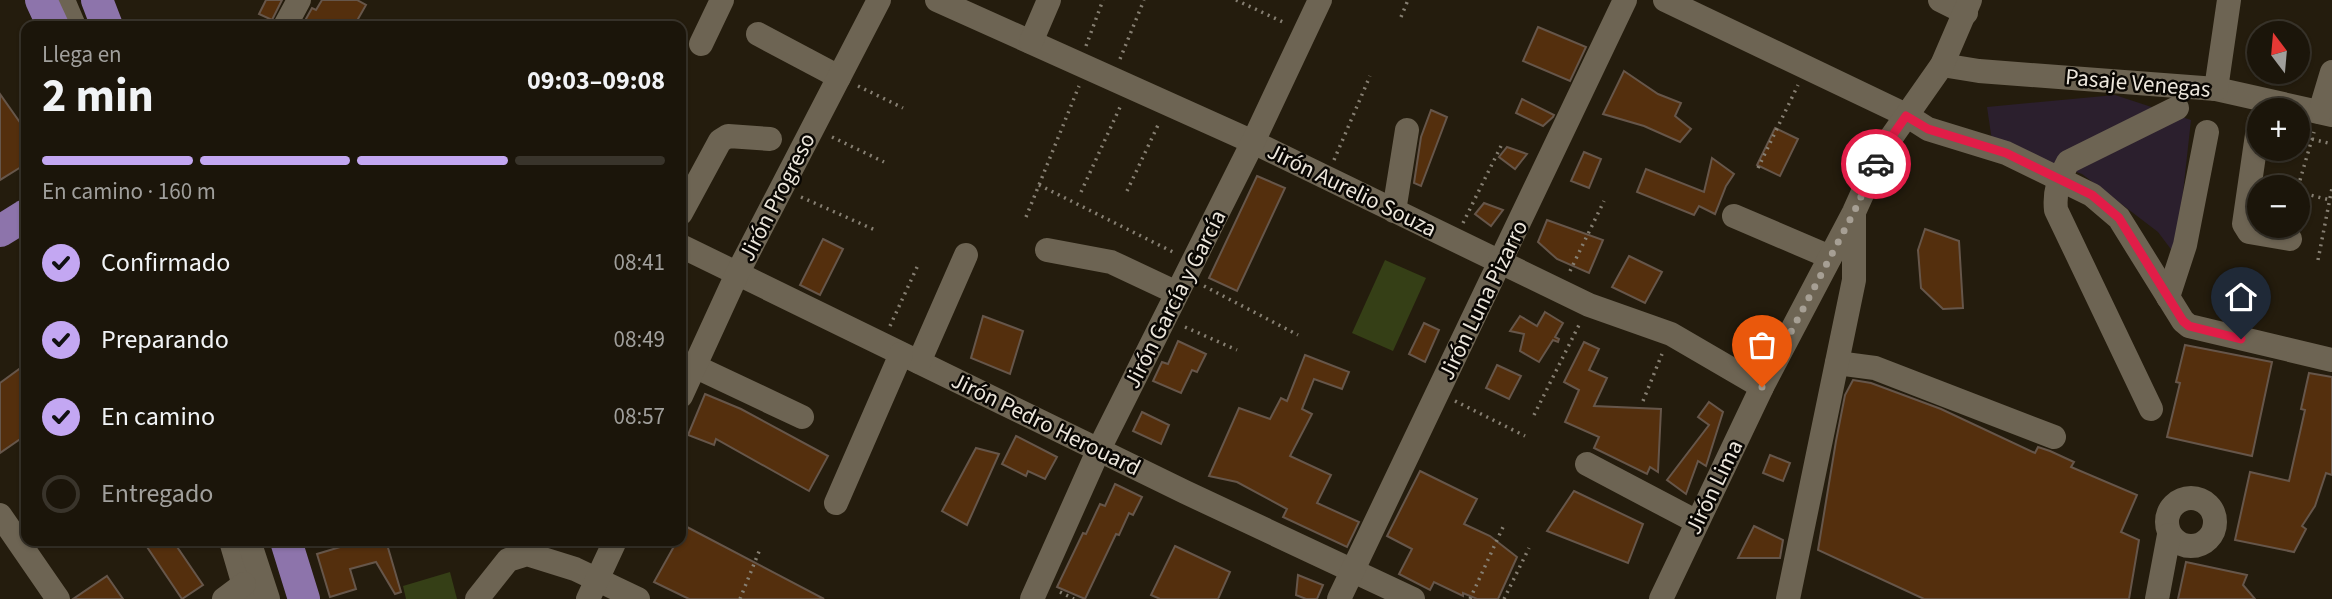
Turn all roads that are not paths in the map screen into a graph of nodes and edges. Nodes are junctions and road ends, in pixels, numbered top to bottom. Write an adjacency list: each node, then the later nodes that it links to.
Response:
1 (41, 0): 17 (main road)
2 (63, 0): 18 (street)
3 (78, 0): 19 (street)
4 (97, 0): 20 (main road)
5 (118, 0): 21 (main road)
6 (299, 0): 22 (street)
7 (722, 0): 25 (street)
8 (879, 0): 28 (street, Jirón Progreso)
9 (937, 0): 24 (street, Jirón Aurelio Souza)
10 (1049, 0): 24 (street)
11 (1320, 0): 37 (street, Jirón García y García)
12 (1625, 0): 51 (street, Jirón Luna Pizarro)
13 (1665, 0): 33 (street)
14 (1940, 0): 16 (street)
15 (2229, 0): 29 (street)
16 (1968, 6): 26 (street, Jirón Lima)
17 (51, 21)
18 (72, 21)
19 (86, 21)
20 (105, 21)
21 (124, 21)
22 (288, 21)
23 (758, 34): 28 (street)
24 (1031, 42): 37 (street, Jirón Aurelio Souza)
25 (701, 44)
26 (1942, 65): 29 (street, Pasaje Venegas); 33 (street, Jirón Lima)
27 (2332, 72): 32 (street)
28 (839, 77): 52 (street, Jirón Progreso)
29 (2216, 89): 30 (street, Pasaje Venegas)
30 (2247, 103)
31 (2177, 108): 39 (street)
32 (2326, 113)
33 (1906, 116): 39 (street); 42 (street, Jirón Lima)
34 (1408, 130): 41 (street)
35 (2207, 132): 54 (street)
36 (770, 139): 40 (street)
37 (1253, 142): 41 (street, Jirón Aurelio Souza); 53 (street, Jirón García y García)
38 (2253, 161): 46 (street)
39 (2059, 179): 54 (street); 61 (street)
40 (686, 205)
41 (1394, 211): 51 (street, Jirón Aurelio Souza)
42 (1854, 212): 50 (street, Jirón Lima); 57 (street)
43 (1734, 216): 50 (street)
44 (21, 218): 45 (main road)
45 (0, 231)
46 (2290, 239)
47 (686, 248): 52 (street, Jirón Pedro Herouard)
48 (1047, 250): 53 (street)
49 (965, 255): 55 (street)
50 (1830, 257): 60 (street, Jirón Lima)
51 (1501, 263): 60 (street, Jirón Aurelio Souza); 78 (street, Jirón Luna Pizarro)
52 (737, 274): 55 (street, Jirón Pedro Herouard); 58 (street, Jirón Progreso)
53 (1185, 278): 64 (street, Jirón García y García)
54 (2168, 297): 56 (street)
55 (900, 353): 64 (street, Jirón Pedro Herouard); 66 (street)
56 (2332, 360)
57 (1837, 362): 63 (street); 92 (street)
58 (694, 366): 59 (street, Jirón Progreso); 62 (street)
59 (686, 384)
60 (1762, 387): 68 (street, Jirón Lima)
61 (2151, 409)
62 (802, 417)
63 (2054, 437)
64 (1099, 449): 78 (street, Jirón Pedro Herouard); 88 (street, Jirón García y García)
65 (1587, 464): 68 (street)
66 (836, 503)
67 (0, 515): 70 (street)
68 (1697, 523): 91 (street, Jirón Lima)
69 (2169, 535): 93 (street)
70 (21, 545)
71 (21, 546): 81 (street)
72 (232, 546): 80 (street)
73 (251, 546): 83 (street)
74 (276, 546): 84 (street)
75 (288, 546): 85 (main road)
76 (613, 546): 79 (street)
77 (530, 547): 79 (street); 86 (street)
78 (1353, 569): 89 (street, Jirón Luna Pizarro); 90 (street, Jirón Pedro Herouard)
79 (592, 589): 87 (street)
80 (246, 592): 82 (street)
81 (58, 599)
82 (224, 599)
83 (268, 599)
84 (295, 599)
85 (304, 599)
86 (477, 599)
87 (638, 599)
88 (1032, 599)
89 (1339, 599)
90 (1413, 599)
91 (1661, 599)
92 (1788, 599)
93 (2157, 599)

